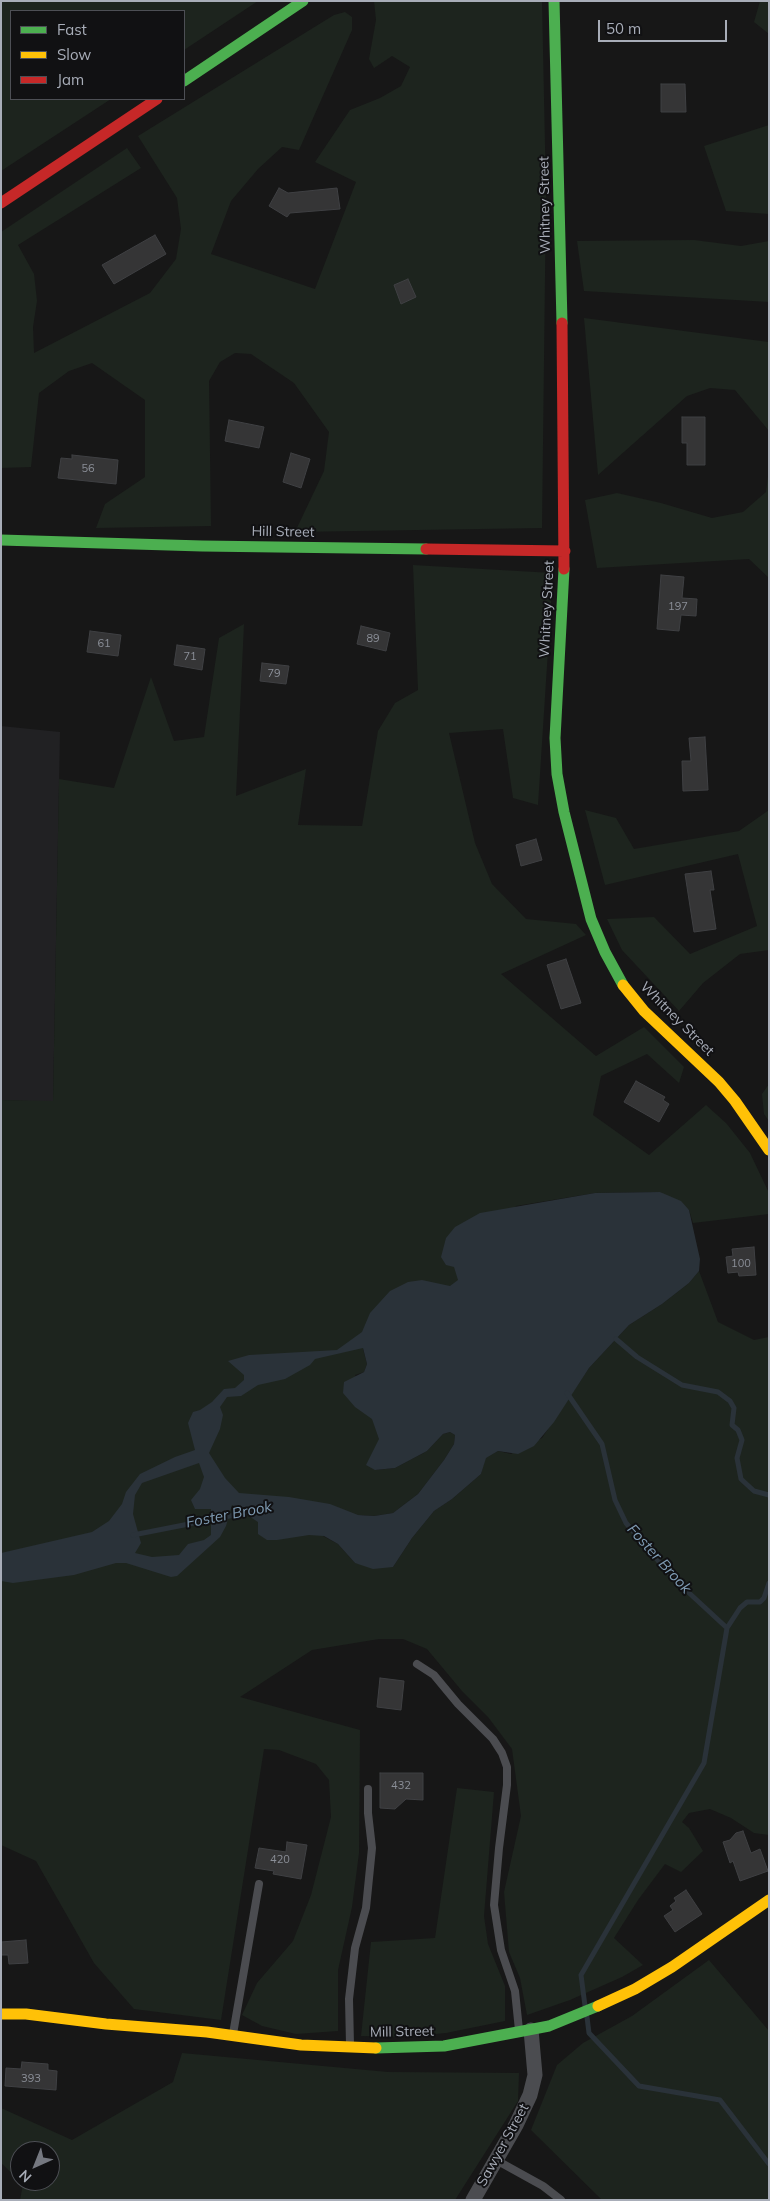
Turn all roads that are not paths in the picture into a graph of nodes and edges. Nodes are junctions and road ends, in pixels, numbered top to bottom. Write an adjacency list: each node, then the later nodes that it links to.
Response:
1 (303, 1): 3 (street)
2 (554, 1): 7 (street, Whitney Street)
3 (185, 80)
4 (156, 100): 5 (street)
5 (1, 203)
6 (1, 540): 7 (street, Hill Street)
7 (565, 551): 8 (street, Whitney Street)
8 (769, 1150)
9 (417, 1664): 14 (lane)
10 (368, 1788): 16 (lane)
11 (259, 1884): 15 (lane)
12 (769, 1900): 14 (street, Mill Street)
13 (1, 2014): 15 (street, Mill Street)
14 (525, 2031): 16 (street, Mill Street); 17 (street, Sawyer Street)
15 (233, 2036): 16 (street, Mill Street)
16 (350, 2047)
17 (496, 2160): 18 (street, Sawyer Street); 19 (lane)
18 (473, 2200)
19 (562, 2200)

